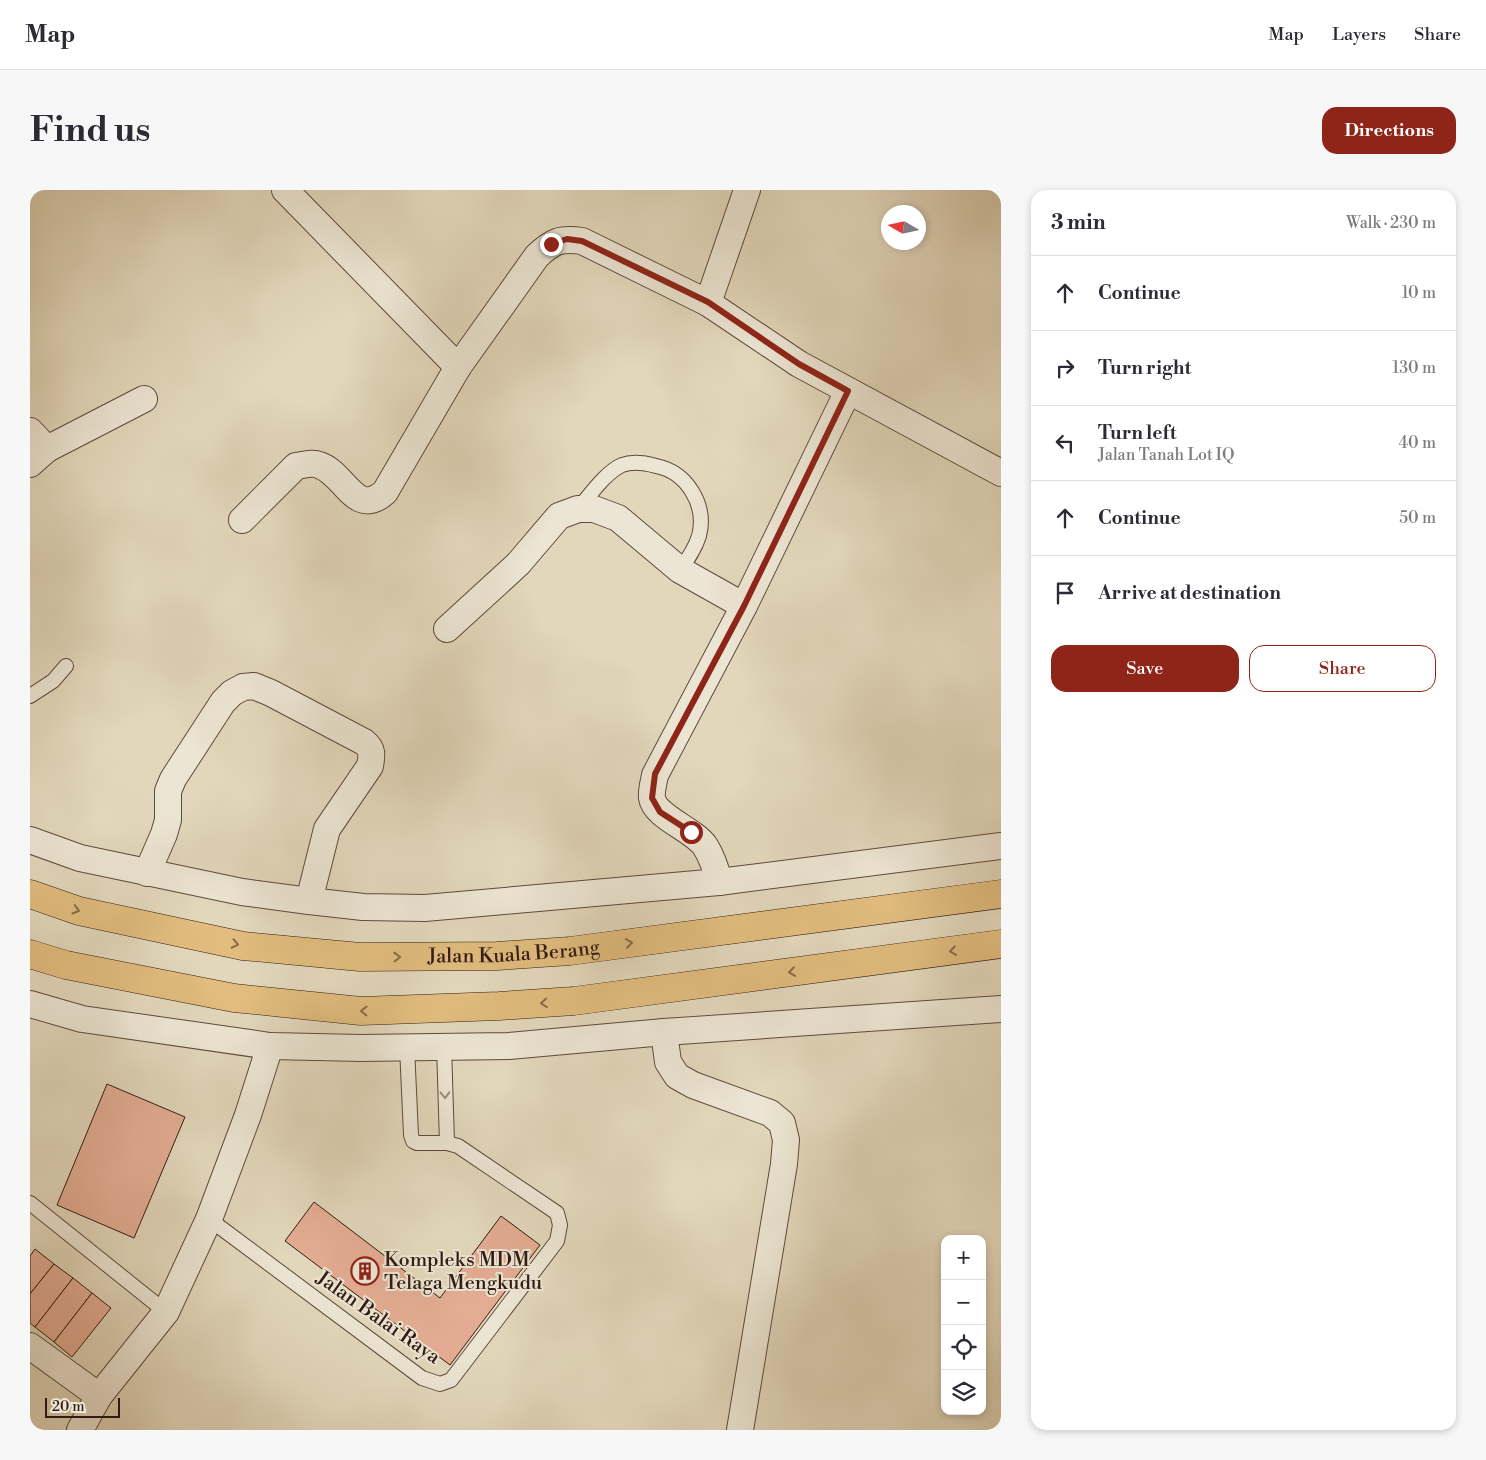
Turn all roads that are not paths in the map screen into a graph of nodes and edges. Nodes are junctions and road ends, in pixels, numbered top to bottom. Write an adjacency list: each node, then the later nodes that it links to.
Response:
1 (285, 190): 4 (street)
2 (747, 190): 3 (street)
3 (708, 302): 4 (street); 5 (street)
4 (458, 367): 10 (street)
5 (848, 391): 8 (street); 12 (street)
6 (144, 399): 7 (street)
7 (36, 448)
8 (1001, 473)
9 (578, 508): 11 (street); 11 (lane); 13 (street)
10 (242, 520)
11 (680, 570): 12 (street)
12 (744, 606): 19 (street)
13 (447, 629)
14 (66, 666): 15 (lane)
15 (30, 696)
16 (30, 840): 18 (street)
17 (1001, 846): 19 (street)
18 (147, 873): 22 (street); 22 (street)
19 (719, 882): 22 (street)
20 (30, 894): 21 (highway, Jalan Kuala Berang, one-way to 21)
21 (1001, 894)
22 (309, 901)
23 (1001, 944): 25 (highway, one-way to 25)
24 (30, 954): 25 (highway, one-way to 24)
25 (574, 1001): 29 (street)
26 (30, 1004): 30 (street)
27 (1001, 1009): 28 (street)
28 (664, 1032): 29 (street); 40 (street)
29 (577, 1040): 31 (street)
30 (270, 1046): 32 (street); 35 (street)
31 (444, 1046): 32 (street); 33 (lane, one-way to 33)
32 (407, 1047): 33 (lane)
33 (447, 1144): 35 (lane, Jalan Balai Raya)
34 (30, 1203): 36 (lane)
35 (209, 1219): 36 (street)
36 (166, 1312): 38 (street)
37 (30, 1346): 38 (street)
38 (99, 1396): 39 (street)
39 (80, 1430)
40 (740, 1430)

